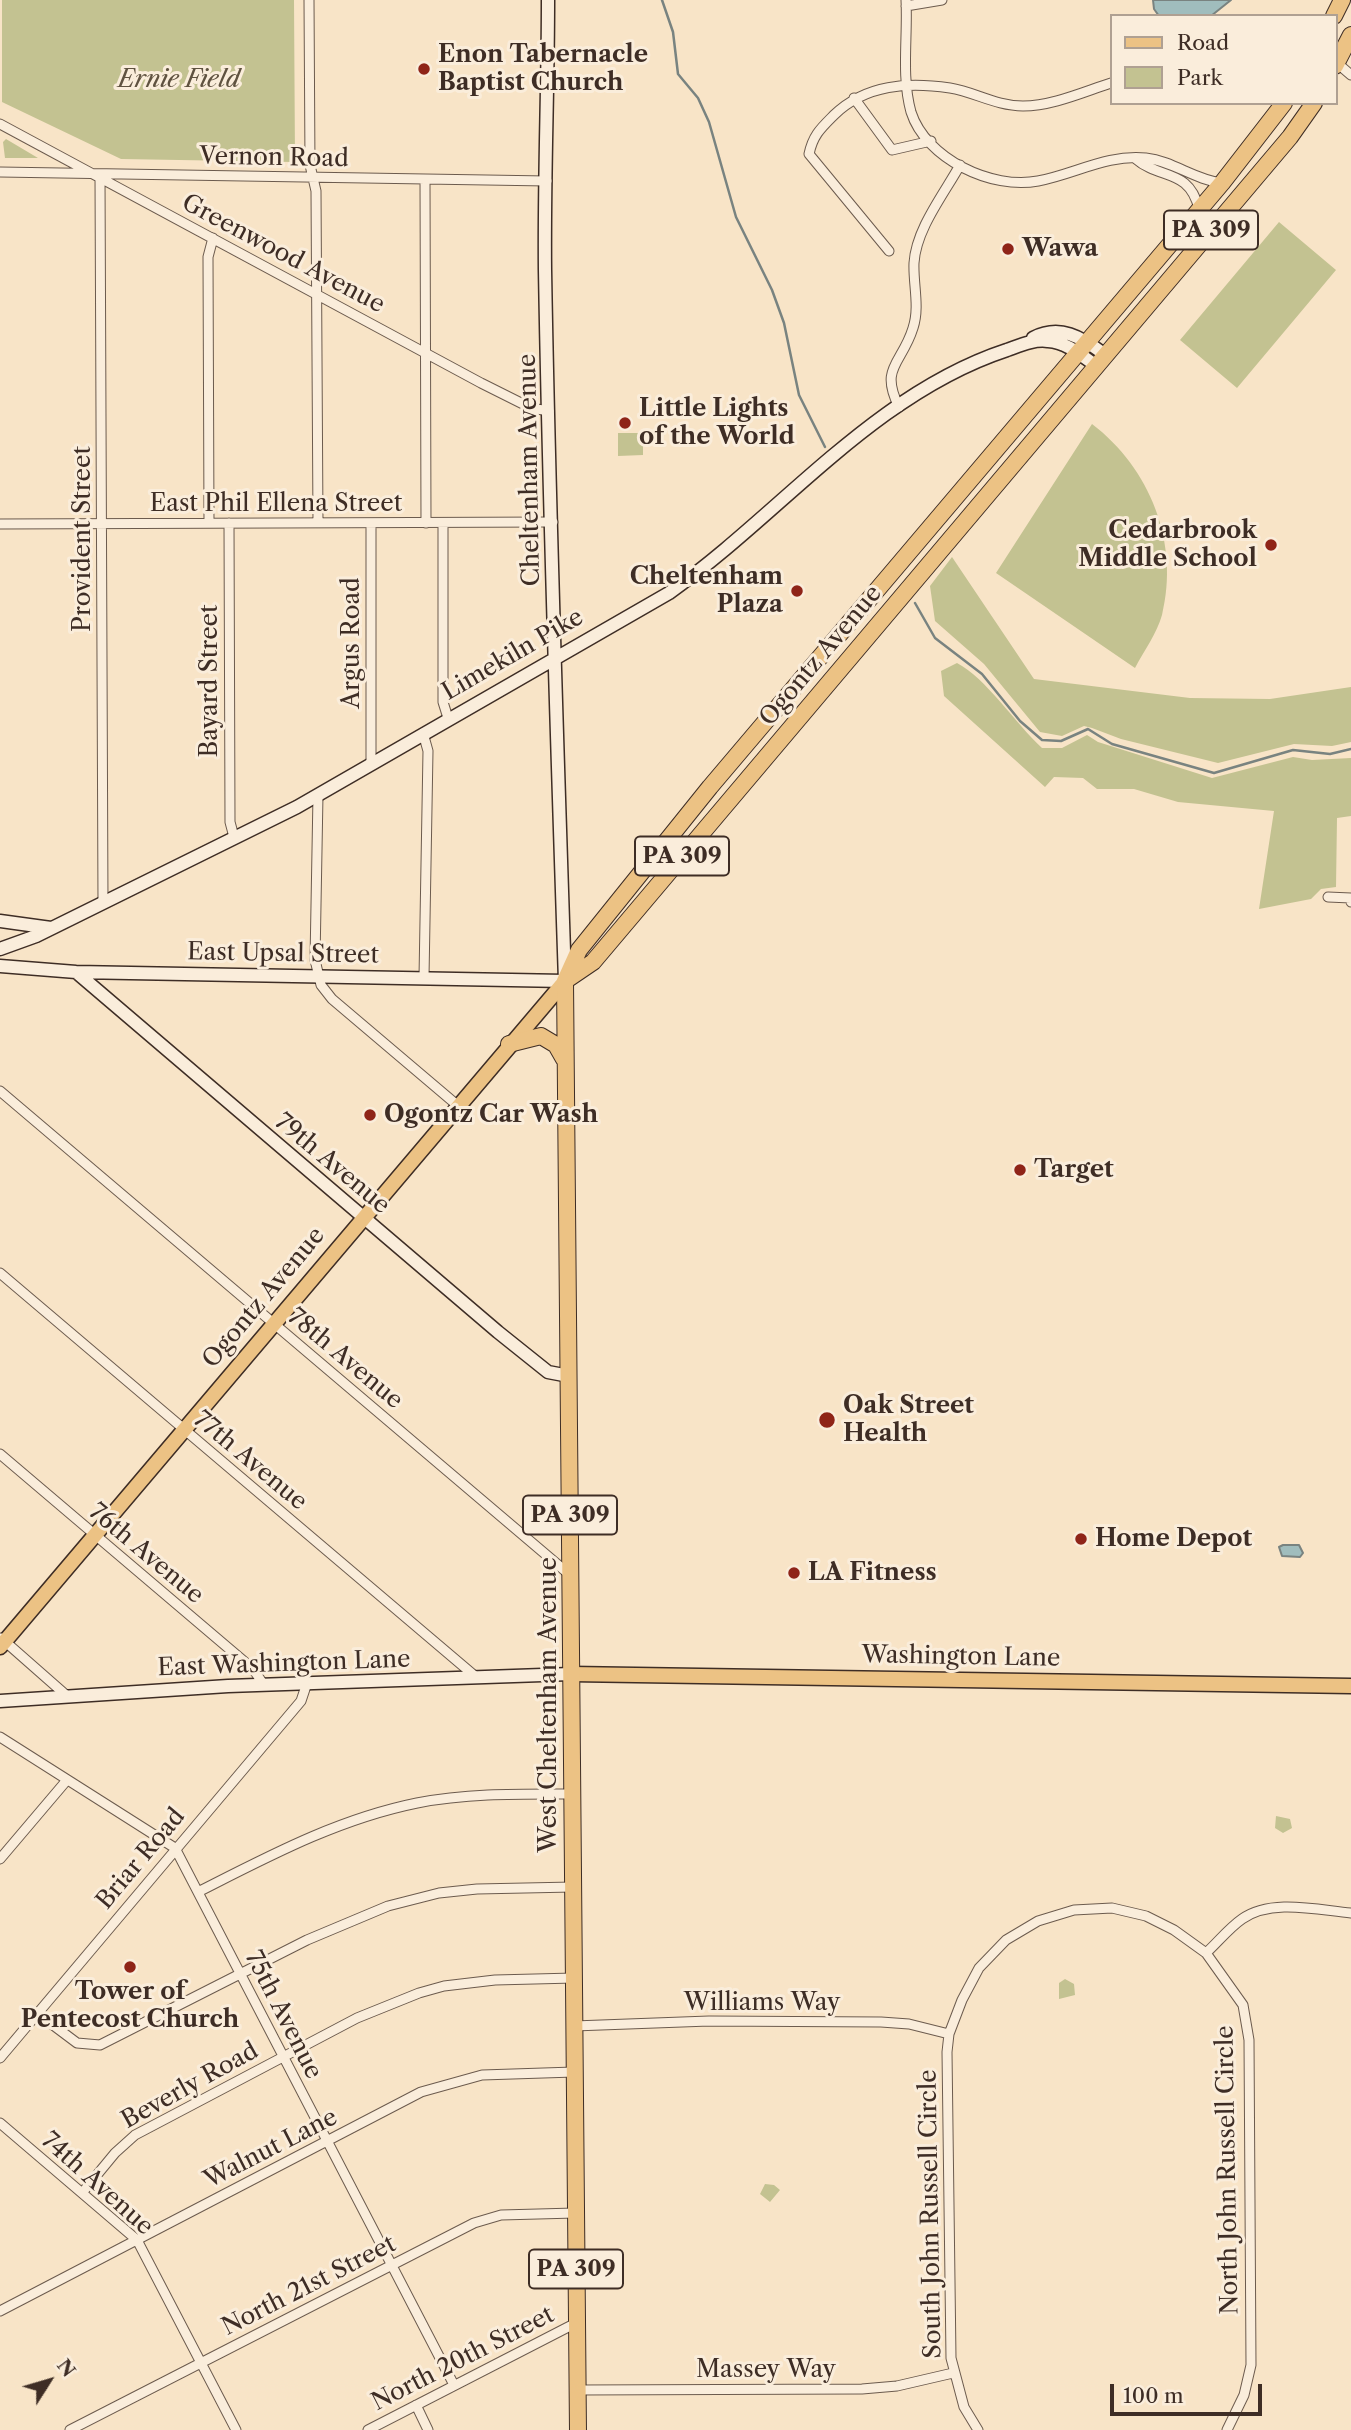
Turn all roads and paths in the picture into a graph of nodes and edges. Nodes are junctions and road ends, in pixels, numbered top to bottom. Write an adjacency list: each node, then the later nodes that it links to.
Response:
1 (309, 0): 18 (street)
2 (548, 0): 20 (street, Cheltenham Avenue)
3 (942, 0): 4 (street)
4 (906, 3): 8 (street)
5 (1351, 35): 6 (highway)
6 (1337, 63)
7 (1110, 83): 8 (street)
8 (907, 86): 9 (street); 13 (street)
9 (854, 99): 13 (street); 24 (street)
10 (1282, 105): 21 (highway, PA 309)
11 (1313, 105): 28 (highway, PA 309)
12 (0, 124): 17 (street, Greenwood Avenue)
13 (931, 141): 15 (street)
14 (1136, 159): 15 (street); 21 (street); 22 (street)
15 (960, 165): 29 (street)
16 (0, 172): 17 (street, Vernon Road)
17 (100, 176): 18 (street, Vernon Road); 23 (street, Greenwood Avenue); 39 (street, Provident Street)
18 (313, 177): 19 (street, Vernon Road); 25 (street)
19 (425, 179): 20 (street, Vernon Road); 27 (street)
20 (547, 181): 30 (street, Cheltenham Avenue)
21 (1222, 183): 22 (highway, PA 309)
22 (1199, 209): 26 (highway, PA 309)
23 (213, 238): 25 (street, Greenwood Avenue); 32 (street)
24 (889, 251)
25 (316, 295): 27 (street, Greenwood Avenue); 34 (street)
26 (1083, 347): 28 (street, Limekiln Pike); 29 (street, Limekiln Pike); 56 (highway, Ogontz Avenue / PA 309)
27 (425, 353): 30 (street, Greenwood Avenue); 36 (street)
28 (1099, 359): 56 (highway, Ogontz Avenue / PA 309)
29 (899, 407): 40 (street, Limekiln Pike)
30 (549, 411): 31 (street, Cheltenham Avenue)
31 (553, 522): 37 (street, East Phil Ellena Street); 40 (street, Cheltenham Avenue)
32 (209, 523): 33 (street, East Phil Ellena Street); 39 (street, East Phil Ellena Street)
33 (229, 523): 34 (street, East Phil Ellena Street); 45 (street, Bayard Street)
34 (318, 523): 35 (street, East Phil Ellena Street)
35 (371, 523): 36 (street, East Phil Ellena Street); 43 (street, Argus Road)
36 (426, 523): 37 (street, East Phil Ellena Street)
37 (443, 523): 41 (street)
38 (0, 524): 39 (street, East Phil Ellena Street)
39 (102, 524): 48 (street, Provident Street)
40 (554, 658): 41 (street, Limekiln Pike); 56 (street, Cheltenham Avenue)
41 (448, 718): 42 (street, Limekiln Pike)
42 (423, 733): 43 (street, Limekiln Pike); 55 (street)
43 (371, 764): 44 (street, Limekiln Pike)
44 (318, 795): 45 (street, Limekiln Pike); 54 (street)
45 (234, 837): 48 (street, Limekiln Pike)
46 (1328, 897): 47 (street)
47 (1351, 900)
48 (103, 903): 50 (street, Limekiln Pike)
49 (0, 921): 50 (street)
50 (51, 929): 51 (street, Limekiln Pike)
51 (0, 949)
52 (0, 966): 53 (street, East Upsal Street)
53 (76, 972): 54 (street, East Upsal Street); 61 (street, 79th Avenue)
54 (317, 975): 55 (street, East Upsal Street); 60 (street)
55 (425, 977): 56 (street, East Upsal Street)
56 (565, 981): 57 (main road, Ogontz Avenue); 58 (highway, West Cheltenham Avenue / PA 309)
57 (509, 1044): 58 (highway); 60 (main road, Ogontz Avenue)
58 (565, 1062): 64 (highway, West Cheltenham Avenue / PA 309)
59 (0, 1091): 63 (street, 78th Avenue)
60 (457, 1105): 61 (main road, Ogontz Avenue)
61 (363, 1217): 63 (main road, Ogontz Avenue); 64 (street, 79th Avenue)
62 (0, 1273): 65 (street, 77th Avenue)
63 (273, 1324): 65 (main road, Ogontz Avenue); 68 (street, 78th Avenue)
64 (569, 1376): 68 (highway, West Cheltenham Avenue / PA 309)
65 (183, 1430): 67 (main road, Ogontz Avenue); 71 (street, 77th Avenue)
66 (0, 1454): 67 (street, 76th Avenue)
67 (93, 1535): 69 (main road, Ogontz Avenue); 73 (street, 76th Avenue)
68 (570, 1575): 70 (highway, West Cheltenham Avenue / PA 309)
69 (2, 1642): 75 (street)
70 (571, 1674): 71 (street, East Washington Lane); 74 (main road, Washington Lane); 79 (highway, West Cheltenham Avenue / PA 309)
71 (476, 1677): 72 (street, East Washington Lane)
72 (307, 1683): 73 (street, East Washington Lane); 80 (street, Briar Road)
73 (264, 1685): 75 (street, East Washington Lane)
74 (1351, 1686)
75 (66, 1696): 76 (street, East Washington Lane)
76 (0, 1701)
77 (0, 1737): 78 (street)
78 (67, 1780): 80 (street); 81 (street)
79 (572, 1794): 82 (highway, West Cheltenham Avenue / PA 309); 83 (street)
80 (175, 1848): 83 (street, 75th Avenue); 88 (street, Briar Road)
81 (0, 1859)
82 (573, 1887): 86 (street); 87 (highway, West Cheltenham Avenue / PA 309)
83 (198, 1892): 86 (street, 75th Avenue)
84 (1351, 1913): 85 (street)
85 (1206, 1953): 90 (street, North John Russell Circle); 113 (street, North John Russell Circle)
86 (241, 1975): 88 (street); 92 (street, 75th Avenue)
87 (573, 1978): 89 (highway, West Cheltenham Avenue / PA 309); 92 (street, Beverly Road)
88 (37, 2013): 91 (street, Briar Road)
89 (573, 2026): 90 (street, Williams Way); 93 (highway, West Cheltenham Avenue / PA 309)
90 (949, 2035): 103 (street, South John Russell Circle)
91 (0, 2057)
92 (284, 2057): 95 (street, 75th Avenue); 96 (street, Beverly Road)
93 (574, 2072): 95 (street, Walnut Lane); 97 (highway, West Cheltenham Avenue / PA 309)
94 (0, 2123): 96 (street, 74th Avenue)
95 (327, 2142): 98 (street, Walnut Lane); 99 (street, 75th Avenue)
96 (82, 2193): 98 (street, 74th Avenue)
97 (575, 2213): 99 (street, North 21st Street); 101 (highway, West Cheltenham Avenue / PA 309)
98 (137, 2240): 100 (street, Walnut Lane); 102 (street, 74th Avenue)
99 (392, 2265): 102 (street, North 21st Street); 104 (street, 75th Avenue)
100 (0, 2311)
101 (576, 2323): 104 (street, North 20th Street); 105 (highway, West Cheltenham Avenue / PA 309)
102 (201, 2362): 107 (street, North 21st Street); 108 (street, 74th Avenue)
103 (953, 2373): 105 (street, Massey Way); 112 (street, South John Russell Circle)
104 (454, 2385): 106 (street, North 20th Street)
105 (578, 2390): 111 (highway, West Cheltenham Avenue / PA 309)
106 (416, 2405): 109 (street, North 20th Street); 110 (street)
107 (70, 2430)
108 (236, 2430)
109 (368, 2430)
110 (428, 2430)
111 (578, 2430)
112 (978, 2430)
113 (1227, 2430)

